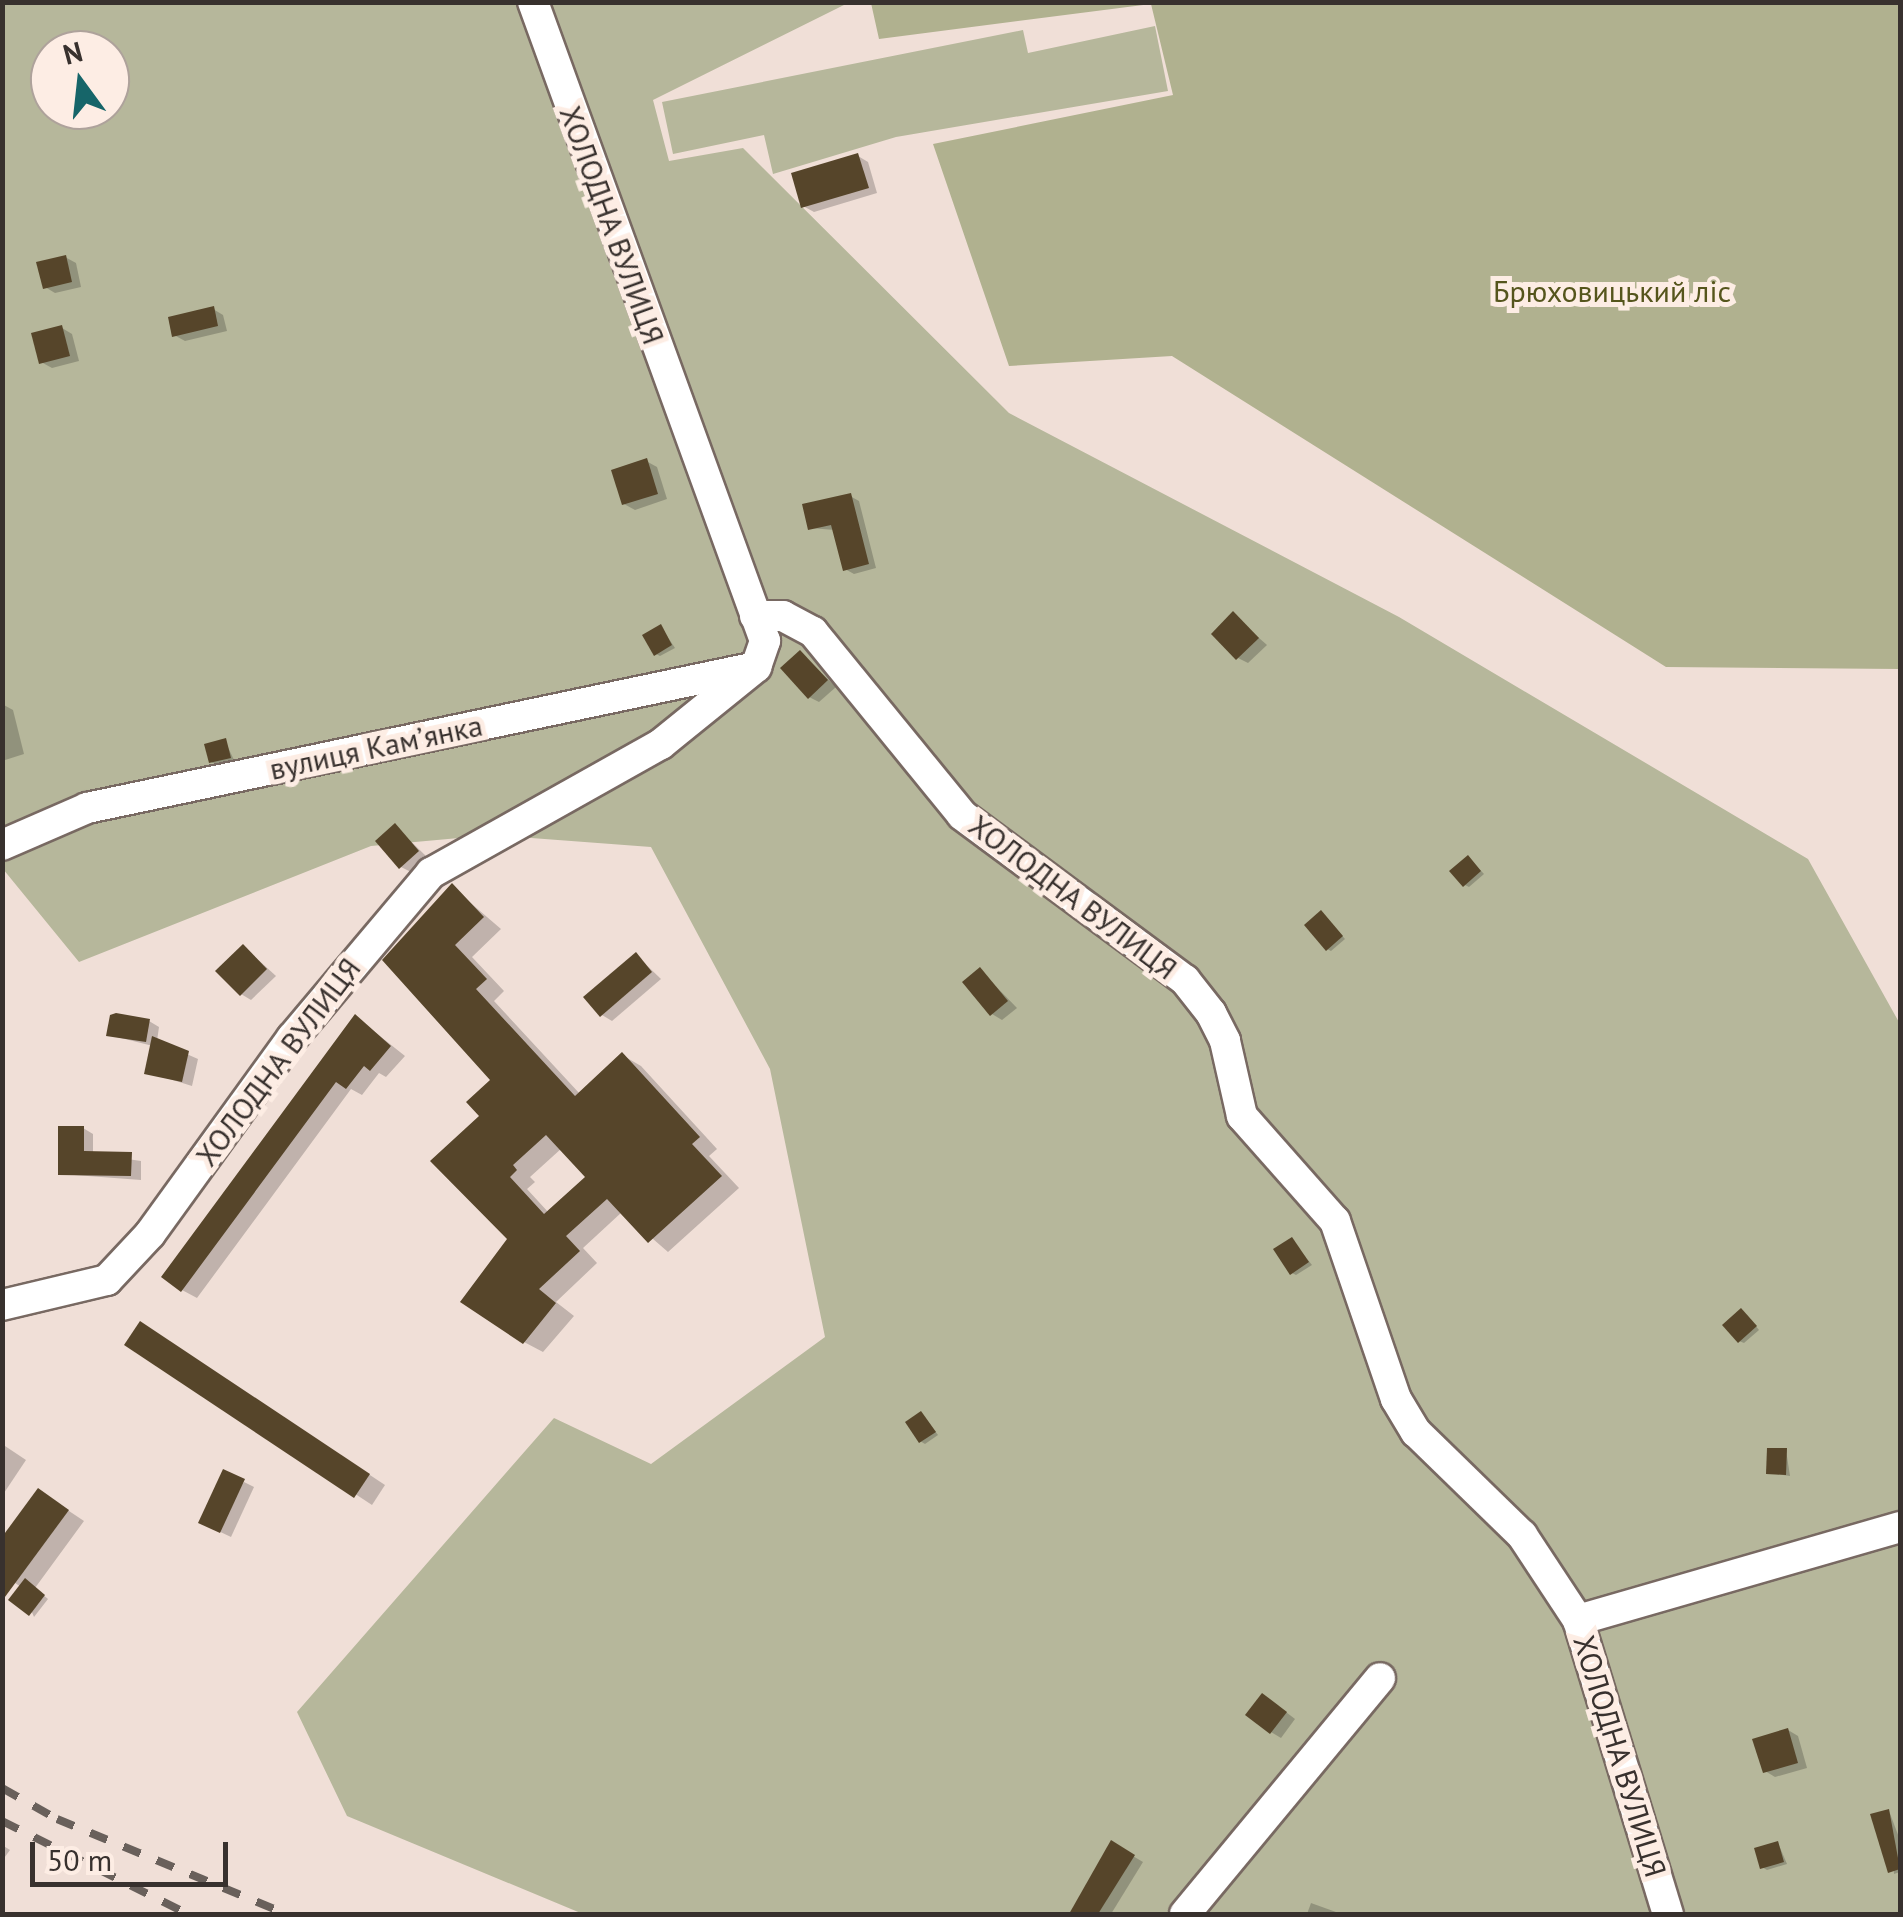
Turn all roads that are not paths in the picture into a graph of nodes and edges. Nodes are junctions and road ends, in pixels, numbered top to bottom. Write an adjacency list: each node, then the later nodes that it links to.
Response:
1 (533, 2): 2 (street, ХОЛОДНА ВУЛИЦЯ)
2 (755, 616): 3 (street, ХОЛОДНА ВУЛИЦЯ); 7 (street, ХОЛОДНА ВУЛИЦЯ)
3 (756, 667): 4 (street, вулиця Камʼянка); 5 (street, ХОЛОДНА ВУЛИЦЯ)
4 (2, 845)
5 (2, 1306)
6 (1900, 1526): 7 (street)
7 (1578, 1620): 10 (street, ХОЛОДНА ВУЛИЦЯ)
8 (1380, 1678): 9 (street)
9 (1185, 1914)
10 (1668, 1914)

